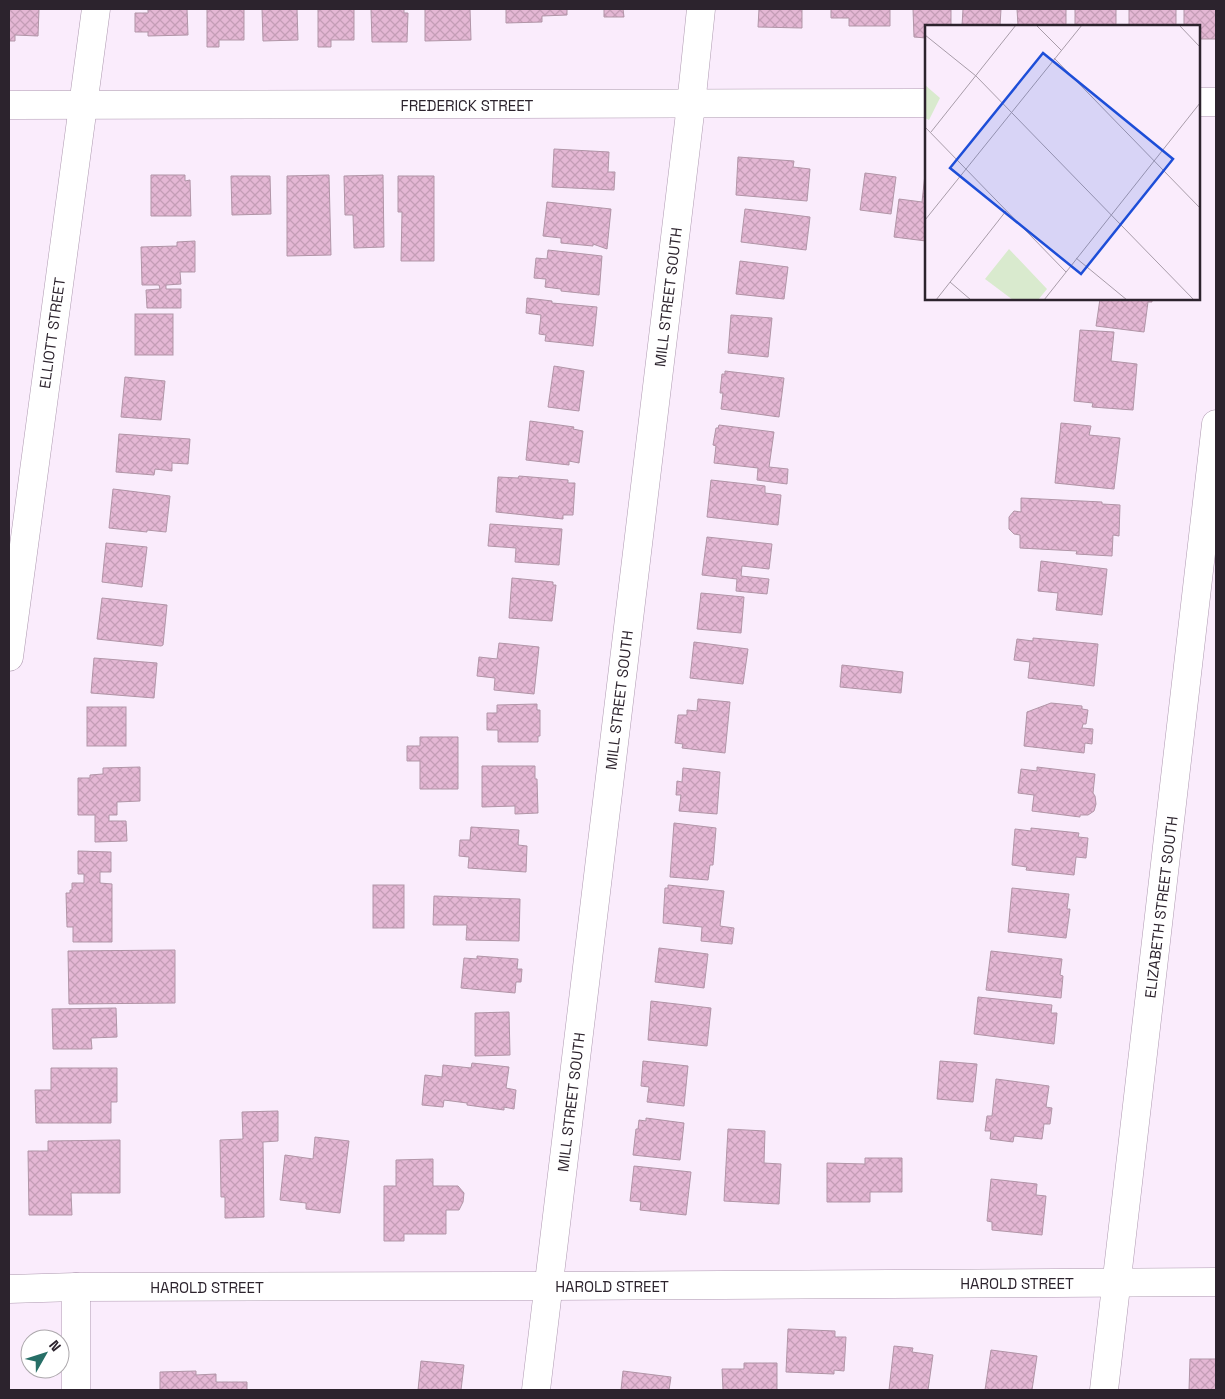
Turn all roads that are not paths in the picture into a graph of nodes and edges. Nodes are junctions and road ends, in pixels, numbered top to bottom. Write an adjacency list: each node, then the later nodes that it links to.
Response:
1 (96, 9): 5 (street, ELLIOTT STREET)
2 (701, 9): 8 (street, MILL STREET SOUTH)
3 (1200, 102): 4 (street)
4 (1216, 102)
5 (84, 104): 7 (street, FREDERICK STREET); 8 (street, FREDERICK STREET); 10 (street, ELLIOTT STREET)
6 (925, 104): 8 (street, FREDERICK STREET)
7 (9, 105)
8 (691, 105): 14 (street, MILL STREET SOUTH)
9 (1216, 424): 13 (street, ELIZABETH STREET SOUTH)
10 (13, 591): 11 (street, ELLIOTT STREET)
11 (9, 658)
12 (1216, 1282): 13 (street, HAROLD STREET)
13 (1118, 1283): 14 (street, HAROLD STREET); 19 (street, ELIZABETH STREET SOUTH)
14 (549, 1286): 15 (street, HAROLD STREET); 18 (street, MILL STREET SOUTH)
15 (76, 1287): 16 (street, HAROLD STREET); 17 (street)
16 (9, 1289)
17 (76, 1390)
18 (536, 1390)
19 (1104, 1390)

